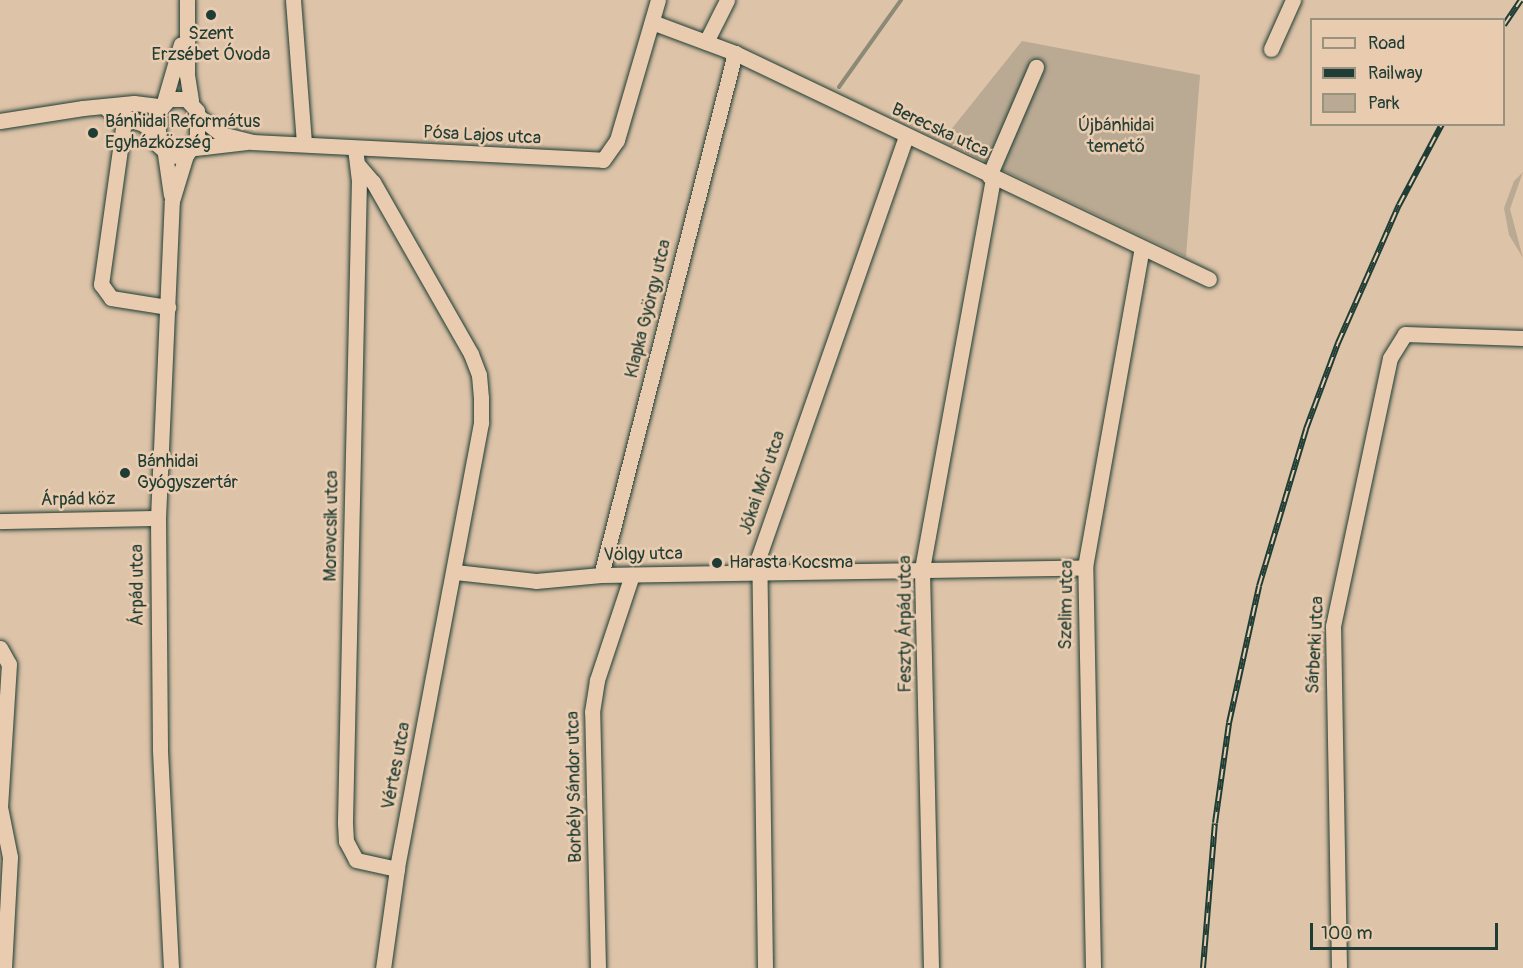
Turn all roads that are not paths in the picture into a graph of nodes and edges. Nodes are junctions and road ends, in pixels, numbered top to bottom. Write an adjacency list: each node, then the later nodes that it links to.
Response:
1 (293, 0): 20 (street)
2 (658, 0): 6 (street)
3 (727, 0): 7 (street)
4 (1293, 0): 8 (street)
5 (187, 6): 11 (street); 12 (street)
6 (652, 22): 7 (street, Berecska utca); 21 (street, Pósa Lajos utca)
7 (706, 42): 9 (street, Berecska utca)
8 (1271, 49)
9 (735, 53): 17 (street, Berecska utca); 37 (street, Klapka György utca)
10 (1036, 67): 25 (street, Feszty Árpád utca)
11 (191, 101): 12 (street); 14 (street)
12 (162, 104): 13 (street); 18 (street)
13 (101, 107): 15 (street); 18 (street)
14 (198, 116): 19 (street); 22 (street)
15 (0, 121)
16 (123, 128): 29 (street)
17 (906, 136): 25 (street, Berecska utca); 36 (street, Jókai Mór utca)
18 (157, 139): 23 (street)
19 (252, 142): 20 (street, Pósa Lajos utca); 22 (street)
20 (304, 144): 21 (street, Pósa Lajos utca)
21 (355, 148): 24 (street, Moravcsik utca)
22 (190, 152): 23 (street); 26 (street, Árpád utca)
23 (165, 154): 26 (street, Árpád utca)
24 (358, 165): 35 (street, Vértes utca); 40 (street, Moravcsik utca)
25 (991, 177): 27 (street, Berecska utca); 34 (street, Feszty Árpád utca)
26 (172, 201): 29 (street, Árpád utca)
27 (1142, 248): 28 (street, Berecska utca); 33 (street, Szelim utca)
28 (1209, 279)
29 (168, 307): 31 (street, Árpád utca)
30 (1523, 338): 48 (street, Sárberki utca)
31 (158, 518): 32 (street, Árpád köz); 42 (street, Árpád utca)
32 (0, 521)
33 (1085, 567): 34 (street, Völgy utca); 47 (street, Szelim utca)
34 (922, 569): 36 (street, Völgy utca); 46 (street, Feszty Árpád utca)
35 (455, 572): 37 (street, Völgy utca); 40 (street, Vértes utca)
36 (757, 572): 38 (street, Völgy utca); 45 (street, Jókai Mór utca)
37 (601, 575): 38 (street, Völgy utca)
38 (632, 575): 44 (street, Borbély Sándor utca)
39 (0, 648): 41 (street)
40 (397, 868): 43 (street, Vértes utca)
41 (4, 968)
42 (171, 968)
43 (383, 968)
44 (598, 968)
45 (765, 968)
46 (931, 968)
47 (1093, 968)
48 (1339, 968)

